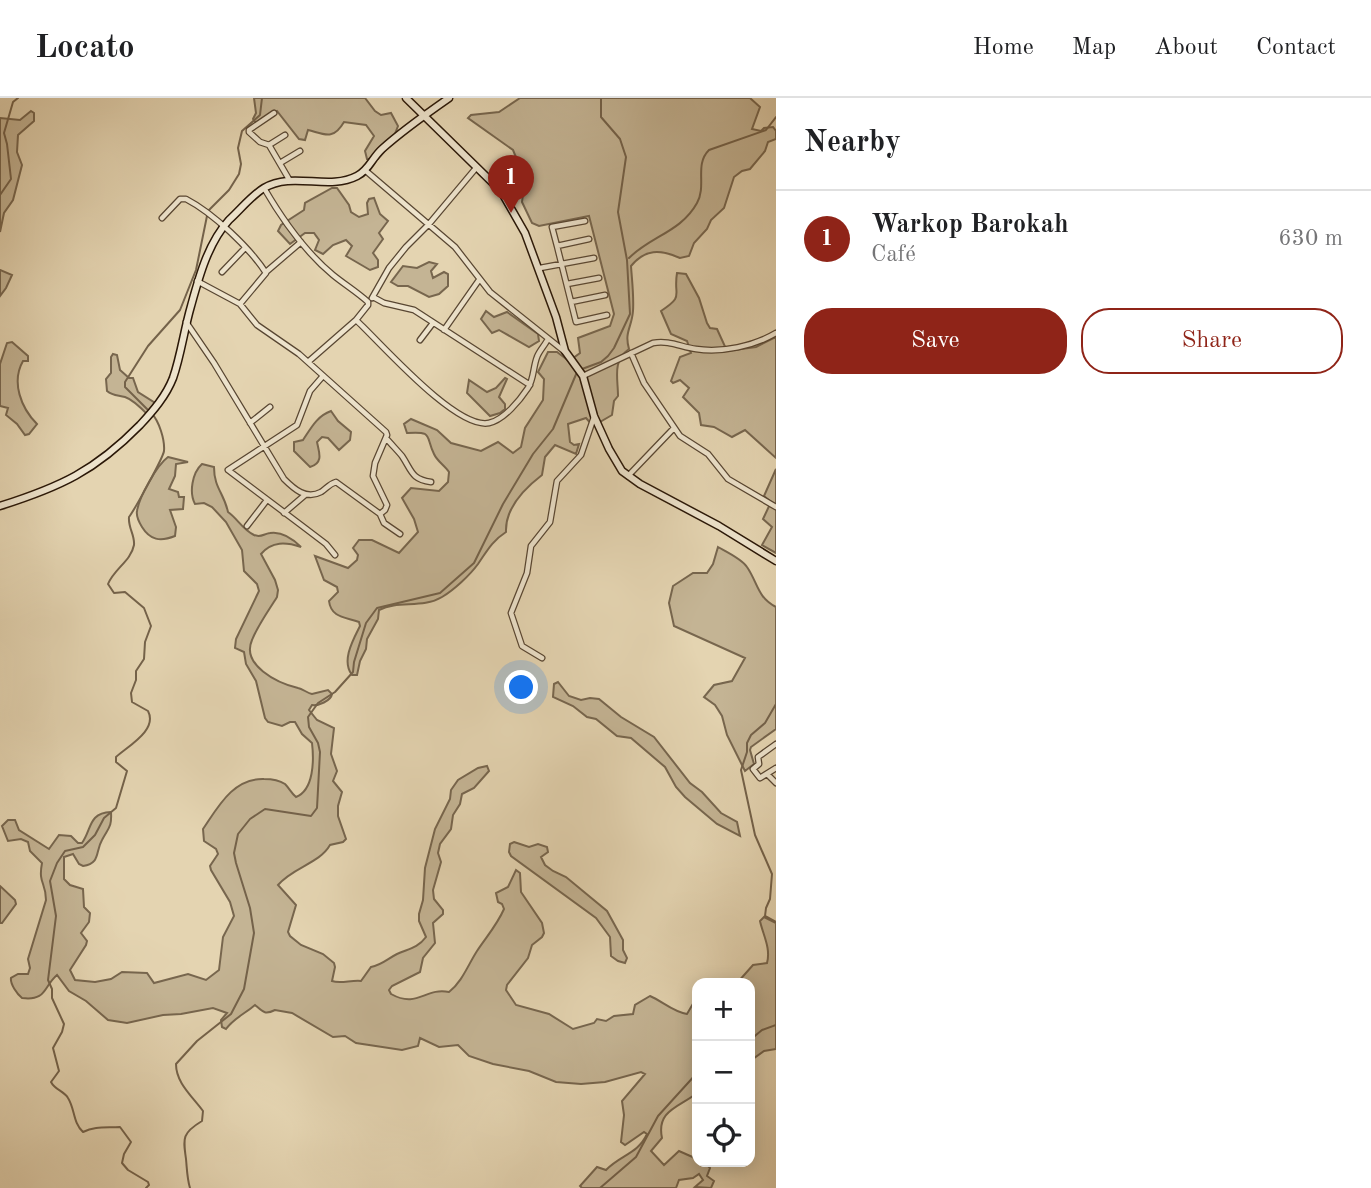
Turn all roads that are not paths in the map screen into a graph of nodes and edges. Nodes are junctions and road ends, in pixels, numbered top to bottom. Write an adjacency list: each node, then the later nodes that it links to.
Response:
1 (406, 98): 4 (street)
2 (449, 98): 4 (street)
3 (274, 113): 6 (street)
4 (423, 116): 9 (street); 10 (street)
5 (285, 135): 6 (street)
6 (269, 145): 8 (street)
7 (300, 151): 8 (street)
8 (280, 163): 11 (street)
9 (476, 168): 15 (street); 23 (street)
10 (366, 170): 11 (street); 15 (street)
11 (290, 181): 12 (street)
12 (264, 188): 16 (street); 18 (street)
13 (162, 218): 16 (street)
14 (585, 220): 19 (street)
15 (429, 224): 27 (street); 31 (street)
16 (223, 227): 20 (street); 28 (street)
17 (589, 239): 19 (street)
18 (301, 242): 25 (street); 32 (street)
19 (557, 246): 22 (street)
20 (245, 248): 24 (street); 25 (street)
21 (594, 258): 22 (street)
22 (561, 264): 23 (street); 29 (street)
23 (540, 268): 43 (street)
24 (222, 272)
25 (266, 272): 34 (street)
26 (599, 278): 29 (street)
27 (479, 280): 39 (street); 41 (street)
28 (201, 283): 34 (street); 37 (street)
29 (566, 284): 33 (street)
30 (605, 295): 33 (street)
31 (373, 297): 32 (street); 38 (street)
32 (368, 302): 36 (street)
33 (571, 302): 35 (street)
34 (240, 304): 45 (street)
35 (607, 315)
36 (356, 320): 45 (street); 48 (street)
37 (185, 321): 51 (street); 59 (street)
38 (433, 323): 39 (street); 42 (street)
39 (444, 330): 48 (street)
40 (776, 333): 44 (street)
41 (548, 339): 43 (street); 48 (street)
42 (420, 340)
43 (565, 351): 46 (street)
44 (631, 353): 46 (street); 52 (street)
45 (308, 362): 47 (street)
46 (580, 372): 50 (street)
47 (323, 376): 53 (street); 54 (street)
48 (530, 385)
49 (270, 407): 51 (street)
50 (594, 416): 55 (street); 67 (street)
51 (250, 423): 54 (street)
52 (674, 428): 55 (street); 60 (street)
53 (386, 438): 56 (street); 62 (street)
54 (265, 446): 57 (street); 58 (street)
55 (628, 477): 66 (street)
56 (431, 482)
57 (305, 495): 61 (street); 62 (street)
58 (267, 500): 61 (street); 63 (street)
59 (0, 506)
60 (776, 507)
61 (284, 513): 65 (street)
62 (380, 514): 64 (street)
63 (247, 526)
64 (400, 534)
65 (335, 555)
66 (776, 561)
67 (542, 658)
68 (776, 744): 70 (street)
69 (776, 768): 70 (street)
70 (766, 774): 71 (street)
71 (776, 783)

